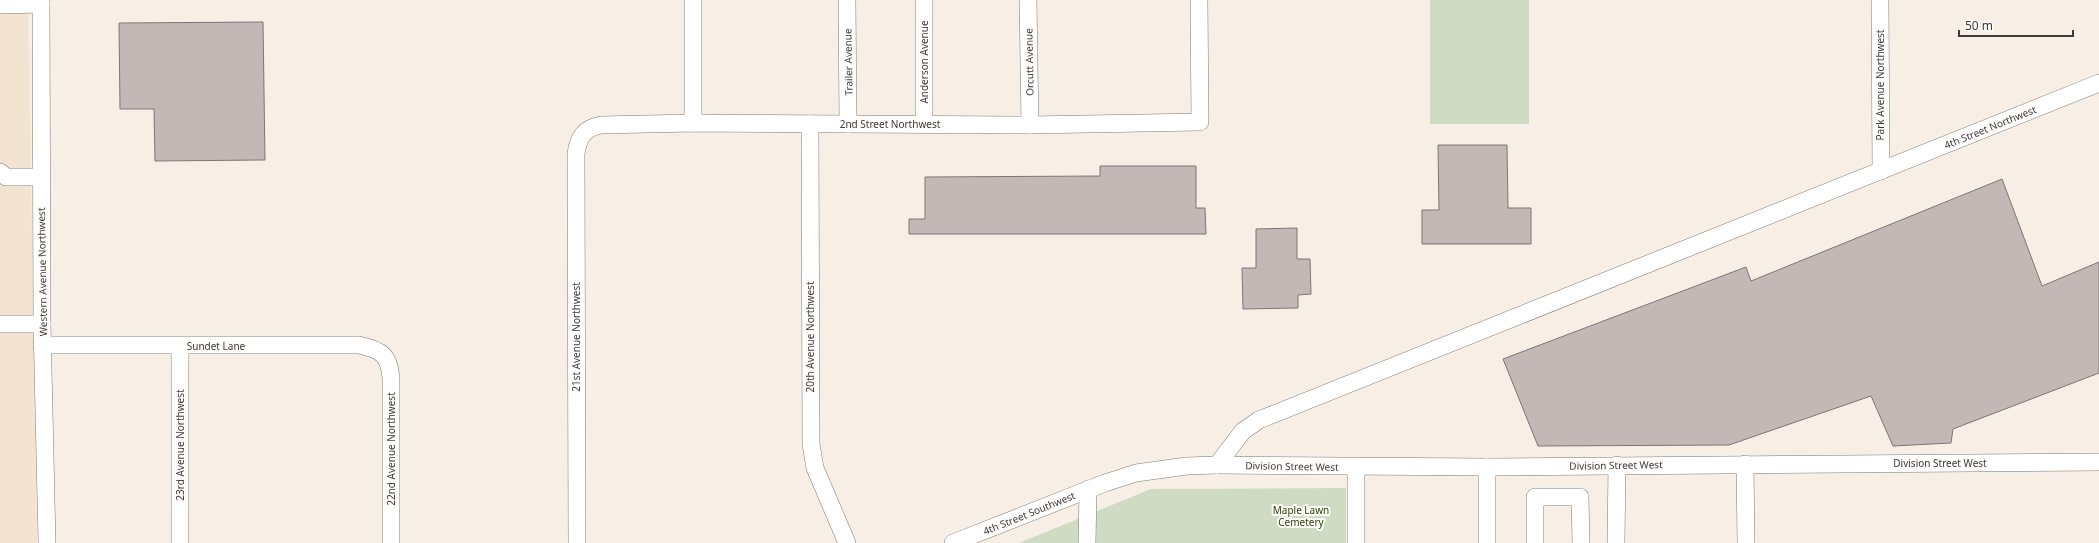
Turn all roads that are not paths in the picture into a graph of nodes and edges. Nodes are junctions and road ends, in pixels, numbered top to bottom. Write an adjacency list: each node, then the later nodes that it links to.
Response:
1 (693, 0): 10 (street)
2 (847, 0): 12 (street, Trailer Avenue)
3 (924, 0): 13 (street, Anderson Avenue)
4 (1028, 0): 14 (street, Orcutt Avenue)
5 (1200, 0): 14 (street, 2nd Street Northwest)
6 (1880, 0): 16 (street, Park Avenue Northwest)
7 (41, 2): 8 (street); 18 (street, Western Avenue Northwest)
8 (0, 5)
9 (2099, 83): 16 (street, 4th Street Northwest)
10 (693, 122): 11 (street, 2nd Street Northwest); 15 (street, 2nd Street Northwest)
11 (810, 124): 12 (street, 2nd Street Northwest); 36 (street, 20th Avenue Northwest)
12 (848, 124): 13 (street, 2nd Street Northwest)
13 (924, 124): 14 (street, 2nd Street Northwest)
14 (1030, 124)
15 (583, 133): 35 (street, 21st Avenue Northwest)
16 (1881, 171): 26 (street)
17 (0, 172): 18 (street)
18 (41, 177): 20 (street, Western Avenue Northwest)
19 (0, 324): 20 (street)
20 (42, 324): 21 (street, Western Avenue Northwest)
21 (42, 346): 22 (street, Sundet Lane); 32 (street, Western Avenue Northwest)
22 (180, 346): 23 (street, Sundet Lane); 33 (street, 23rd Avenue Northwest)
23 (386, 357): 34 (street, 22nd Avenue Northwest)
24 (2099, 462): 25 (street, Division Street West)
25 (1745, 464): 27 (street, Division Street West); 44 (street)
26 (1217, 465): 28 (street, Division Street West); 30 (street, Division Street West)
27 (1617, 465): 29 (street, Division Street West); 43 (street)
28 (1356, 467): 29 (street, Division Street West); 39 (street)
29 (1487, 467): 40 (street)
30 (1105, 482): 31 (street, 4th Street Southwest)
31 (1088, 489): 37 (street, 4th Street Southwest); 38 (street)
32 (47, 543)
33 (180, 543)
34 (391, 543)
35 (577, 543)
36 (847, 543)
37 (953, 543)
38 (1087, 543)
39 (1356, 543)
40 (1487, 543)
41 (1535, 543): 42 (street)
42 (1581, 543)
43 (1616, 543)
44 (1746, 543)

